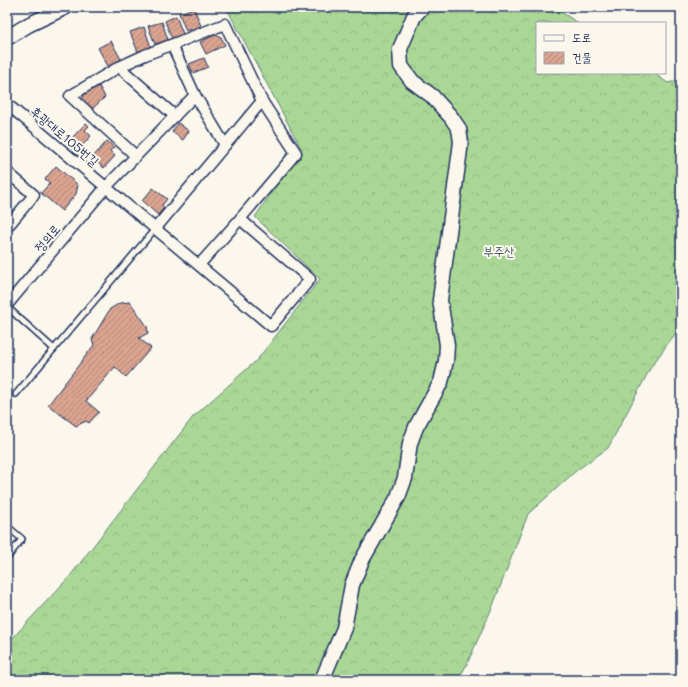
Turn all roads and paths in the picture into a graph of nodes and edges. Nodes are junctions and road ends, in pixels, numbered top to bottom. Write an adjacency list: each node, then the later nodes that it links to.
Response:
1 (66, 7): 3 (street)
2 (422, 7): 23 (street)
3 (7, 38)
4 (172, 45): 5 (street); 6 (street); 7 (street)
5 (119, 67): 9 (street); 11 (street)
6 (195, 95): 9 (street); 10 (street)
7 (262, 101): 10 (street); 14 (street)
8 (7, 104): 13 (street, 후광대로105번길)
9 (175, 116): 11 (street)
10 (225, 145): 16 (street)
11 (136, 156): 13 (street)
12 (7, 172): 15 (street)
13 (106, 187): 16 (street, 후광대로105번길); 18 (street, 정의로)
14 (240, 219): 17 (street); 17 (street, 후광대로105번길)
15 (7, 227)
16 (156, 229): 17 (street, 후광대로105번길); 19 (lane)
17 (200, 266)
18 (7, 306): 19 (lane)
19 (54, 349): 20 (lane)
20 (16, 394)
21 (7, 526): 22 (lane)
22 (7, 558)
23 (322, 680)

